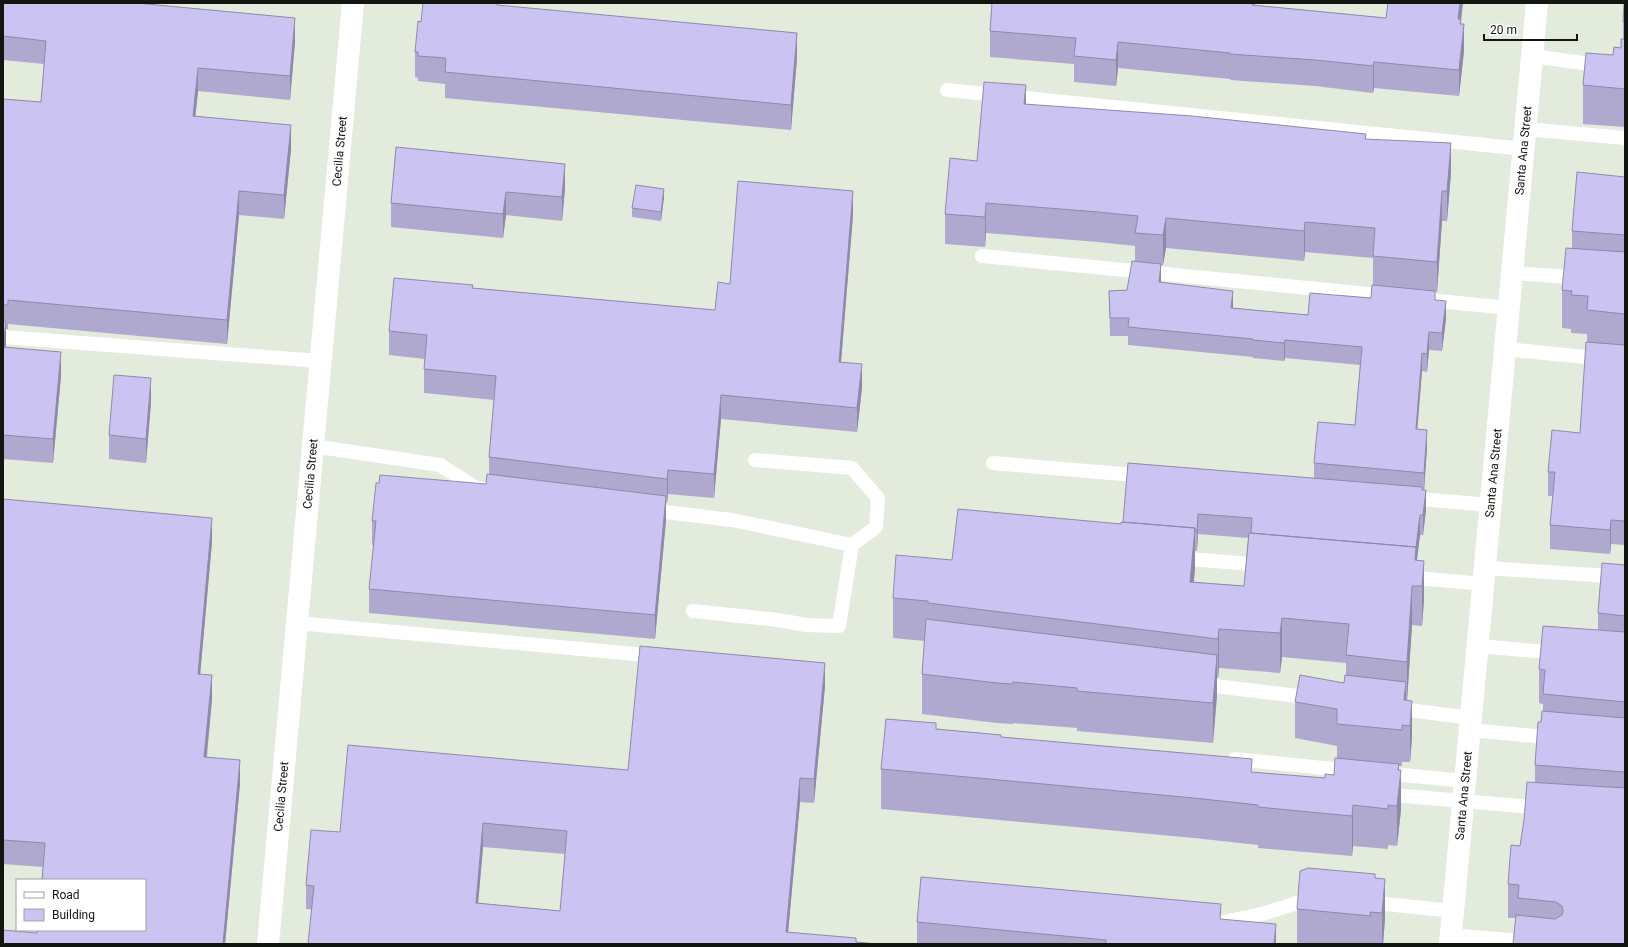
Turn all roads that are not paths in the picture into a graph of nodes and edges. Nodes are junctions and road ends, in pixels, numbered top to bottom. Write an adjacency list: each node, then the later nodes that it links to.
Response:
1 (353, 3): 16 (street, Cecilia Street)
2 (1537, 3): 3 (street, Santa Ana Street)
3 (1532, 56): 4 (lane); 7 (street, Santa Ana Street)
4 (1625, 69)
5 (947, 90): 7 (lane)
6 (1625, 138): 7 (lane)
7 (1525, 139): 9 (street, Santa Ana Street)
8 (982, 256): 11 (lane)
9 (1512, 273): 10 (lane); 13 (street, Santa Ana Street)
10 (1595, 279)
11 (1399, 297)
12 (1415, 298): 13 (lane)
13 (1509, 308): 15 (street, Santa Ana Street)
14 (3, 337): 16 (lane)
15 (1506, 349): 17 (lane); 24 (street, Santa Ana Street)
16 (320, 361): 18 (street, Cecilia Street)
17 (1625, 361)
18 (313, 446): 22 (lane); 33 (street, Cecilia Street)
19 (754, 460): 26 (lane)
20 (994, 463): 21 (lane)
21 (1159, 477)
22 (500, 491)
23 (1396, 497): 24 (lane)
24 (1491, 505): 30 (street, Santa Ana Street)
25 (631, 508): 26 (lane)
26 (852, 545): 32 (lane)
27 (1161, 556): 28 (lane)
28 (1279, 566)
29 (1389, 576): 30 (lane)
30 (1484, 576): 31 (lane); 34 (street, Santa Ana Street)
31 (1625, 577)
32 (693, 611)
33 (297, 623): 36 (lane); 51 (street, Cecilia Street)
34 (1478, 646): 35 (lane); 40 (street, Santa Ana Street)
35 (1571, 654)
36 (674, 658)
37 (1188, 683): 38 (lane)
38 (1330, 700)
39 (1377, 706): 40 (lane)
40 (1471, 724): 41 (lane); 43 (street, Santa Ana Street)
41 (1571, 739)
42 (1222, 758): 43 (lane)
43 (1464, 792): 44 (lane); 45 (lane); 48 (street, Santa Ana Street)
44 (1369, 793)
45 (1556, 809)
46 (1332, 898): 49 (lane)
47 (1354, 901): 48 (lane)
48 (1453, 910): 50 (street, Santa Ana Street)
49 (1200, 924)
50 (1451, 940): 52 (lane)
51 (268, 944)
52 (1555, 944)

